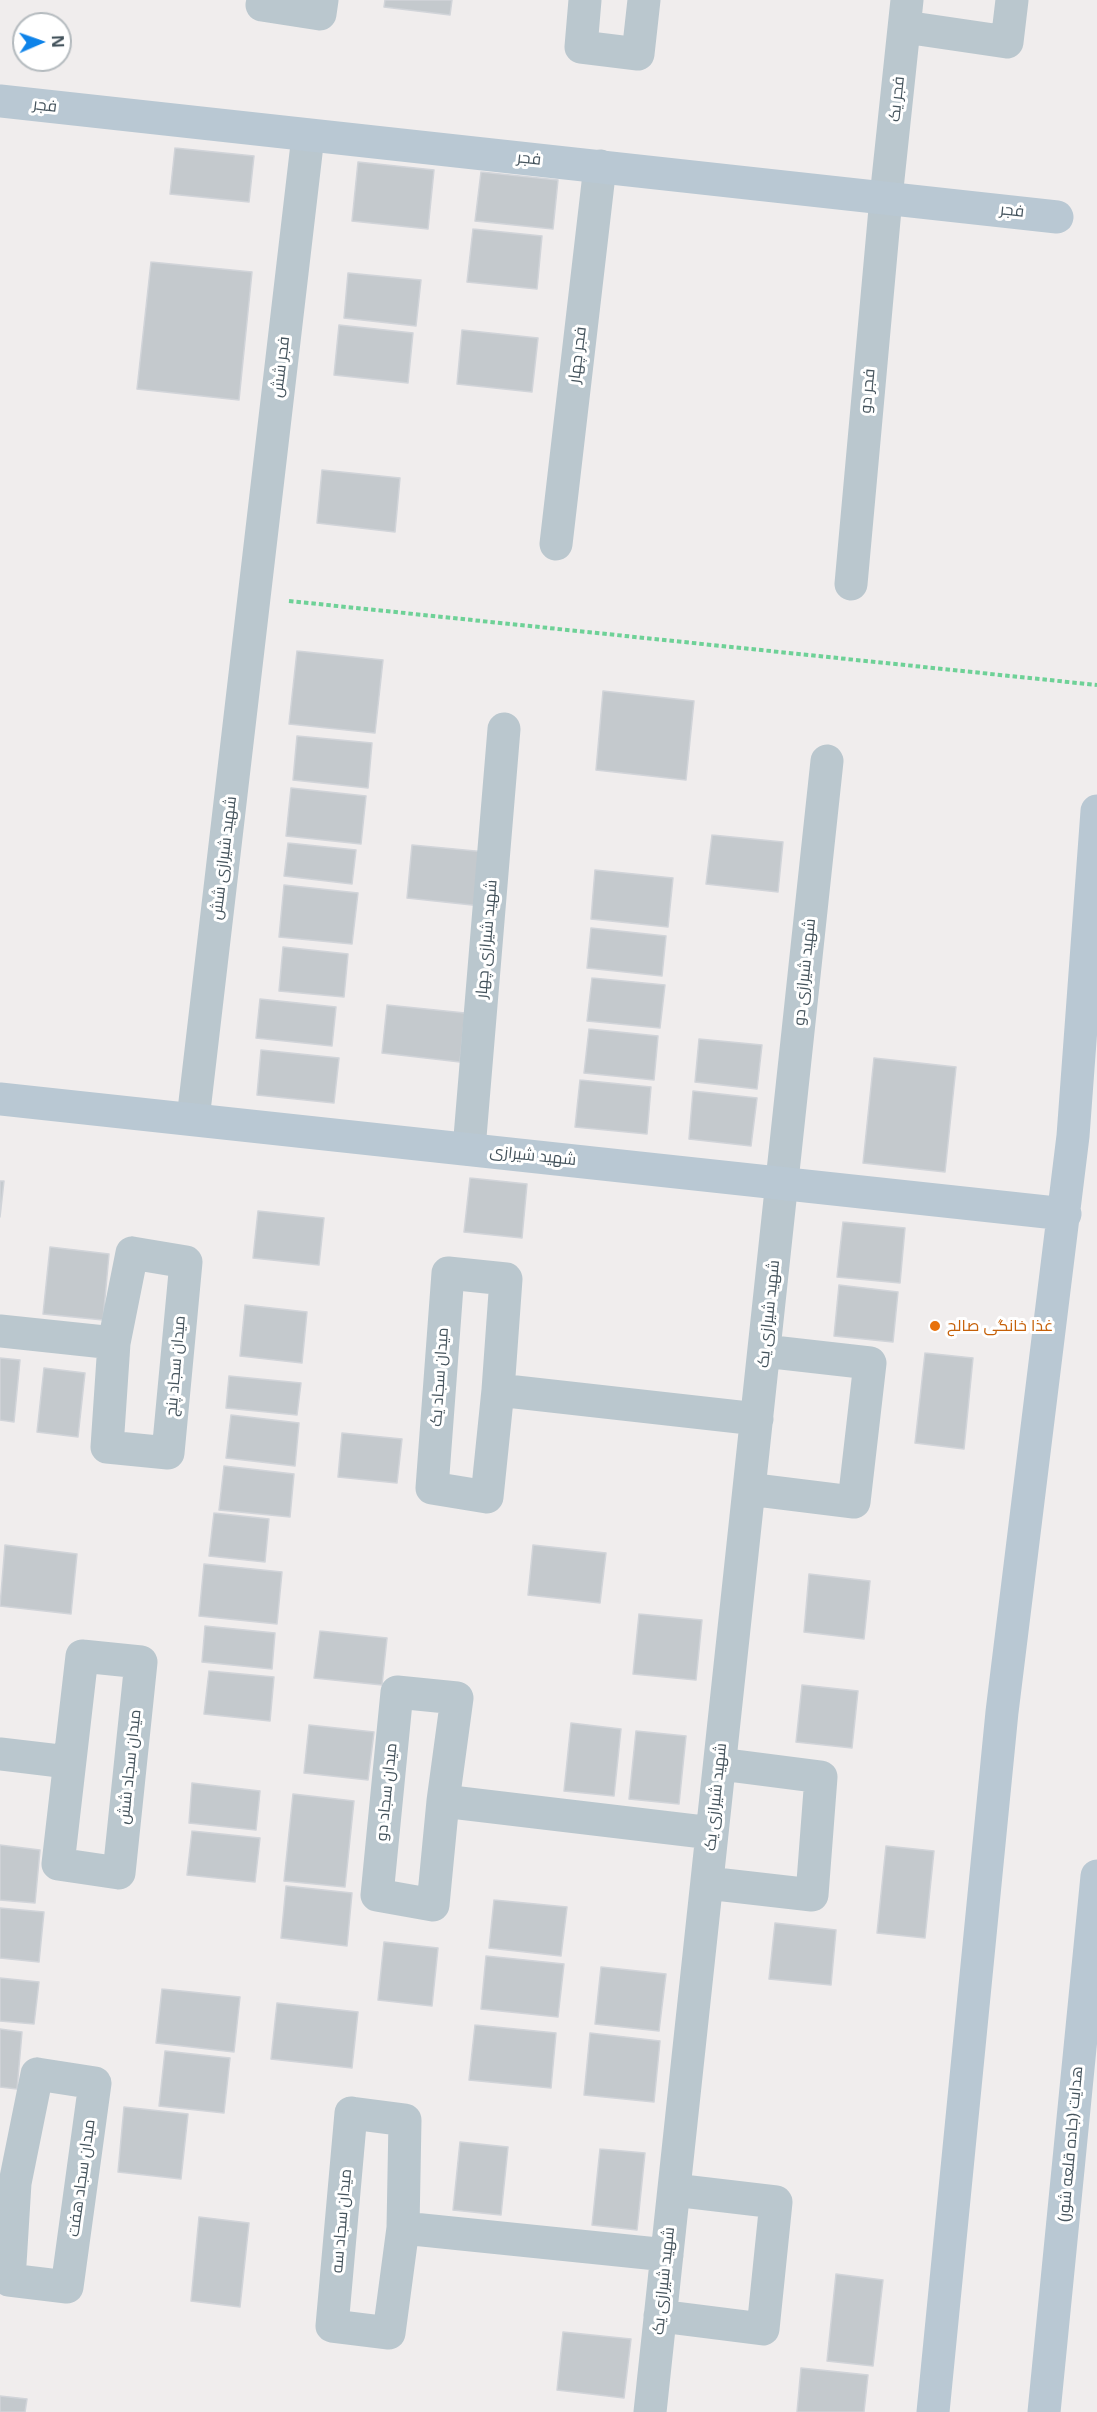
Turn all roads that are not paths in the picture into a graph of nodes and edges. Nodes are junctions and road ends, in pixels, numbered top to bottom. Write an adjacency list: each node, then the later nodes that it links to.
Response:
1 (262, 0): 2 (street)
2 (322, 0)
3 (585, 0): 4 (street)
4 (644, 0)
5 (1012, 0): 6 (street)
6 (906, 14): 10 (street, فجر یک)
7 (0, 101): 8 (street, فجر)
8 (308, 136): 9 (street, فجر); 14 (street, فجر شش)
9 (600, 166): 10 (street, فجر); 12 (street, فجر چهار)
10 (885, 198): 11 (street, فجر); 13 (street, فجر دو)
11 (1057, 216)
12 (556, 544)
13 (851, 584)
14 (255, 597): 19 (street, شهید شیرازی شش)
15 (504, 729): 20 (street, شهید شیرازی چهار)
16 (827, 761): 21 (street, شهید شیرازی دو)
17 (1097, 811): 22 (street)
18 (0, 1099): 19 (street, شهید شیرازی)
19 (193, 1119): 20 (street, شهید شیرازی)
20 (469, 1149): 21 (street, شهید شیرازی)
21 (783, 1183): 22 (street, شهید شیرازی); 25 (street, شهید شیرازی یک)
22 (1065, 1214): 42 (street)
23 (0, 1331): 24 (street)
24 (114, 1343): 24 (street, میدان سجاد پنج)
25 (764, 1351): 27 (street, شهید شیرازی یک); 28 (street)
26 (498, 1390): 26 (street, میدان سجاد یک); 27 (street)
27 (757, 1419): 28 (street, شهید شیرازی یک)
28 (749, 1489): 31 (street, شهید شیرازی یک)
29 (0, 1754): 30 (street)
30 (68, 1762): 30 (street, میدان سجاد شش)
31 (720, 1764): 33 (street, شهید شیرازی یک); 35 (street)
32 (443, 1801): 32 (street, میدان سجاد دو); 33 (street)
33 (712, 1833): 35 (street, شهید شیرازی یک)
34 (1097, 1876): 43 (street, هدایت (جاده قلعه شور))
35 (707, 1883): 37 (street, شهید شیرازی یک)
36 (8, 2182): 36 (street, میدان سجاد هفت)
37 (674, 2190): 39 (street, شهید شیرازی یک); 40 (street)
38 (403, 2228): 38 (street, میدان سجاد سه); 39 (street)
39 (667, 2255): 40 (street, شهید شیرازی یک)
40 (660, 2316): 41 (street, شهید شیرازی یک)
41 (650, 2412)
42 (933, 2412)
43 (1044, 2412)

